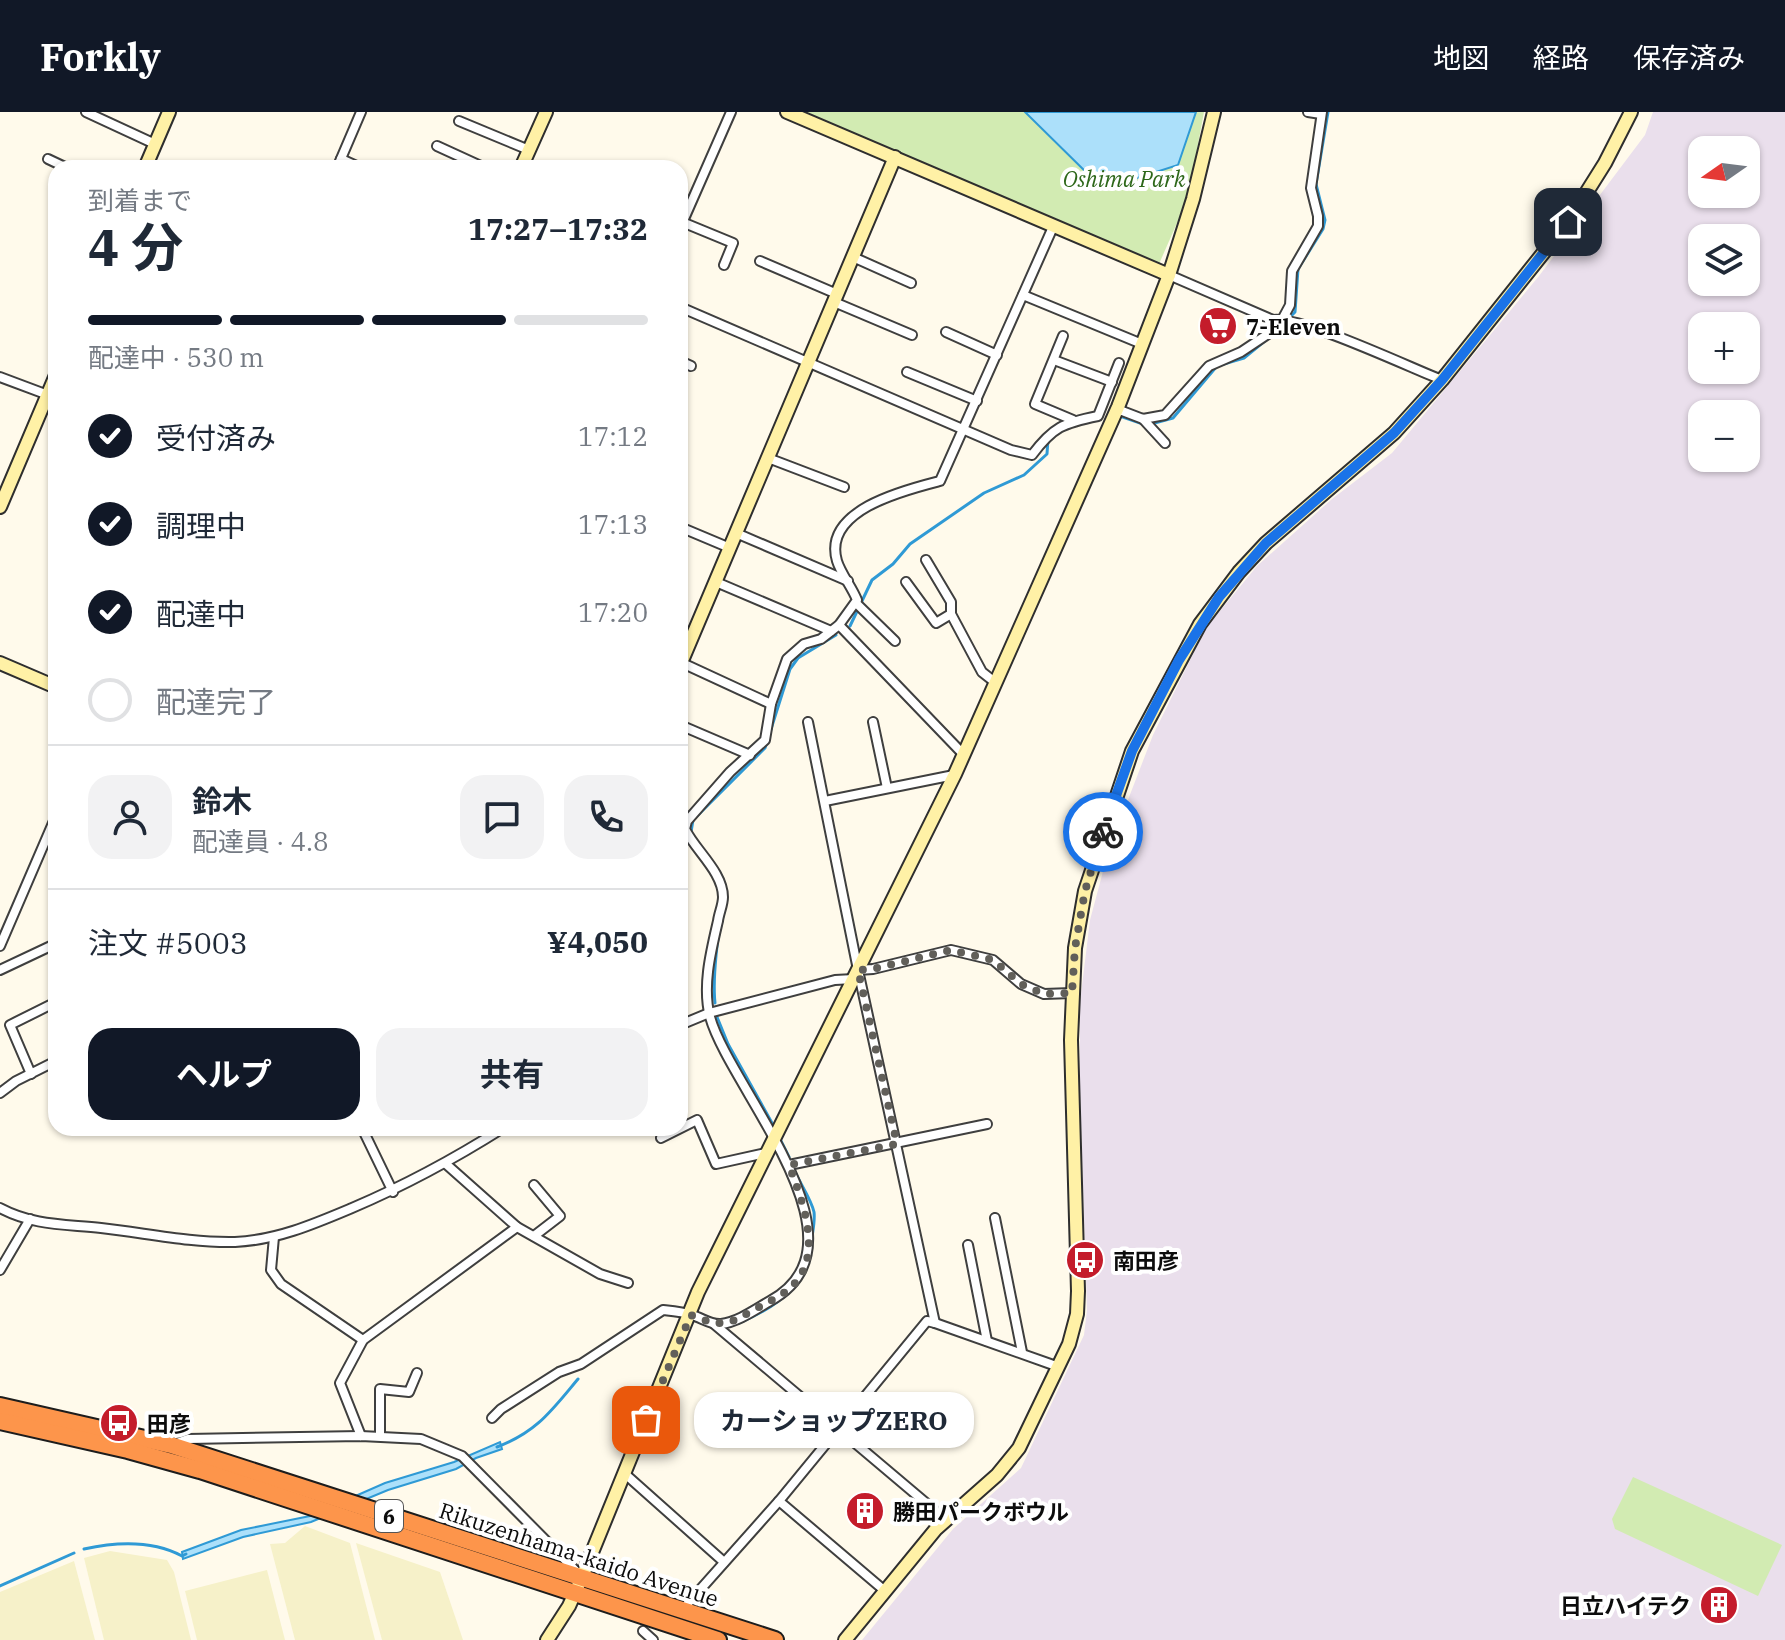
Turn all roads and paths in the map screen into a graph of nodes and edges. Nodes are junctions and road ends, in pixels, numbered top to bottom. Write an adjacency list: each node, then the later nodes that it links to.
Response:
1 (86, 112): 12 (street)
2 (169, 112): 12 (street)
3 (361, 112): 17 (street)
4 (546, 112): 14 (street)
5 (731, 112): 20 (street)
6 (787, 112): 15 (street)
7 (1214, 112): 26 (street)
8 (1308, 112): 10 (street)
9 (1631, 112): 44 (street)
10 (1321, 113): 31 (street)
11 (459, 121): 14 (street)
12 (155, 144): 16 (street)
13 (437, 146): 18 (street)
14 (529, 150): 19 (street)
15 (895, 157): 22 (street); 23 (street)
16 (148, 160)
17 (341, 160)
18 (468, 160)
19 (525, 160)
20 (688, 209)
21 (688, 227): 25 (street)
22 (1053, 227): 26 (street); 28 (street)
23 (853, 257): 27 (street); 29 (street)
24 (760, 261): 29 (street)
25 (724, 265)
26 (1169, 275): 31 (street); 35 (street)
27 (911, 283)
28 (1023, 295): 35 (street); 36 (street)
29 (836, 298): 33 (street); 38 (street)
30 (688, 310): 38 (street)
31 (1281, 319): 44 (street); 50 (street)
32 (946, 332): 36 (street)
33 (912, 335)
34 (1063, 336): 37 (street)
35 (1142, 344): 49 (street)
36 (997, 355): 47 (street)
37 (1054, 360): 45 (street); 51 (street)
38 (808, 362): 52 (street); 54 (street)
39 (1119, 363): 45 (street)
40 (688, 365): 41 (street)
41 (691, 366)
42 (907, 372): 47 (street)
43 (0, 377): 46 (street)
44 (1442, 380): 89 (street)
45 (1112, 382): 51 (street)
46 (48, 395)
47 (977, 401): 52 (street)
48 (48, 405): 56 (street)
49 (1117, 409): 50 (street); 71 (street)
50 (1143, 419): 53 (street)
51 (1074, 421): 52 (street)
52 (964, 430): 62 (street)
53 (1165, 443)
54 (768, 458): 55 (street); 58 (street)
55 (844, 487)
56 (0, 507)
57 (688, 530): 59 (street)
58 (736, 533): 59 (street); 62 (street)
59 (730, 548): 61 (street)
60 (926, 560): 65 (street)
61 (716, 582): 66 (street); 68 (street)
62 (849, 582): 64 (street)
63 (906, 582): 65 (street)
64 (856, 603): 66 (street); 67 (street)
65 (951, 614): 71 (street)
66 (835, 628): 73 (street); 78 (street)
67 (895, 641)
68 (688, 646)
69 (0, 663): 72 (street)
70 (688, 668): 73 (street)
71 (996, 683): 78 (street)
72 (48, 684)
73 (771, 704): 77 (street)
74 (808, 722): 81 (street)
75 (873, 722): 80 (street)
76 (688, 728): 77 (street)
77 (750, 755): 82 (street)
78 (964, 755): 79 (street)
79 (955, 774): 80 (street); 88 (street)
80 (887, 788): 81 (street)
81 (825, 801): 88 (street)
82 (688, 820)
83 (688, 833): 91 (street)
84 (48, 835): 85 (street)
85 (0, 946)
86 (48, 947): 87 (street)
87 (0, 970)
88 (856, 974): 89 (street); 91 (street); 101 (street); 103 (street)
89 (1072, 993): 124 (street)
90 (48, 1006): 94 (street)
91 (709, 1013): 92 (street); 101 (street)
92 (688, 1022)
93 (48, 1065): 94 (street)
94 (31, 1074): 95 (street)
95 (0, 1093)
96 (688, 1124): 104 (street)
97 (987, 1124): 103 (street)
98 (366, 1136): 108 (street)
99 (490, 1136): 105 (street)
100 (665, 1136): 102 (street)
101 (774, 1137): 104 (street); 106 (street)
102 (661, 1138)
103 (897, 1144): 106 (street); 119 (street)
104 (766, 1153): 118 (street)
105 (446, 1164): 108 (street); 112 (street)
106 (789, 1165): 120 (street)
107 (534, 1185): 113 (street)
108 (393, 1192): 114 (street)
109 (0, 1208): 111 (street)
110 (995, 1218): 123 (street)
111 (30, 1219): 114 (street); 116 (street)
112 (517, 1227): 113 (street); 121 (street)
113 (534, 1236): 117 (street)
114 (274, 1237): 121 (street)
115 (968, 1245): 122 (street)
116 (0, 1270)
117 (628, 1283)
118 (691, 1315): 120 (street); 127 (street); 133 (street)
119 (935, 1323): 122 (street); 129 (street)
120 (714, 1324): 129 (street)
121 (363, 1340): 130 (street)
122 (987, 1341): 123 (street)
123 (1022, 1352): 124 (street)
124 (1059, 1367): 135 (street)
125 (417, 1373): 131 (street)
126 (0, 1406): 132 (highway, Rikuzenhama-kaido Avenue / 6)
127 (492, 1418)
128 (0, 1421): 132 (highway, Rikuzenhama-kaido Avenue / 6)
129 (841, 1428): 134 (street); 135 (street)
130 (361, 1436): 131 (street); 132 (street)
131 (380, 1436): 137 (street)
132 (169, 1453): 137 (highway, Rikuzenhama-kaido Avenue / 6); 139 (highway, Rikuzenhama-kaido Avenue / 6)
133 (624, 1473): 136 (street); 137 (street)
134 (779, 1501): 136 (street); 138 (street)
135 (945, 1519): 138 (street)
136 (724, 1562): 140 (street)
137 (582, 1577): 139 (street); 140 (highway, Rikuzenhama-kaido Avenue / 6)
138 (885, 1591): 146 (street)
139 (575, 1595): 142 (street); 144 (highway, Rikuzenhama-kaido Avenue / 6)
140 (682, 1610): 145 (highway, Rikuzenhama-kaido Avenue / 6)
141 (643, 1631): 143 (street)
142 (547, 1640)
143 (653, 1640)
144 (718, 1640)
145 (775, 1640)
146 (845, 1640)

